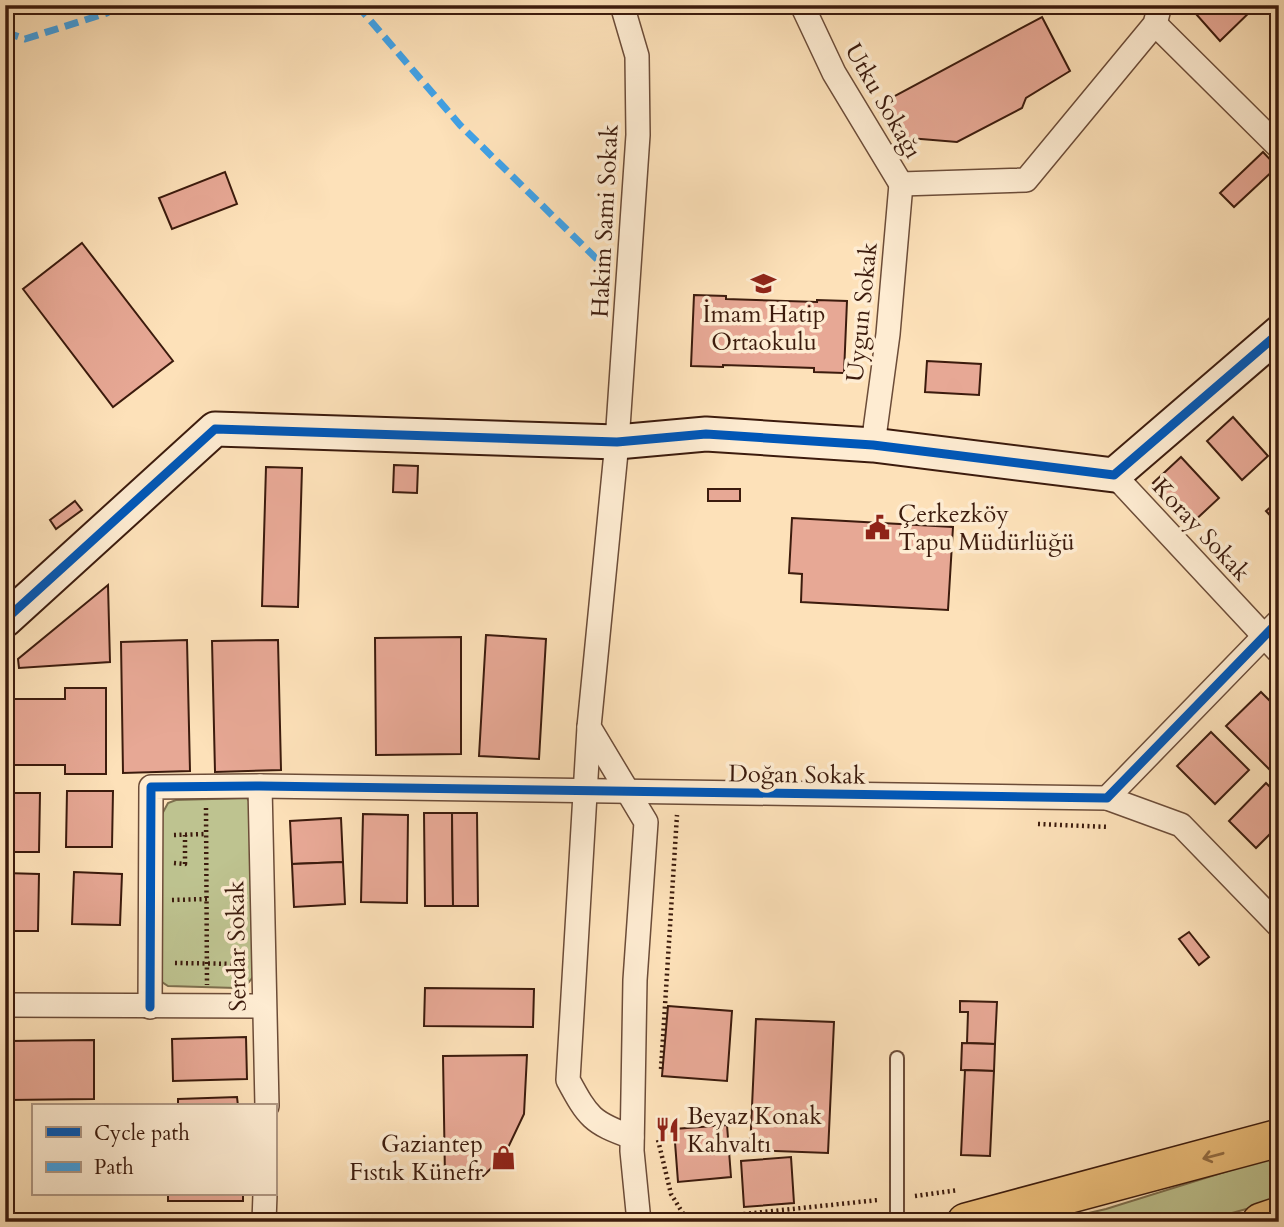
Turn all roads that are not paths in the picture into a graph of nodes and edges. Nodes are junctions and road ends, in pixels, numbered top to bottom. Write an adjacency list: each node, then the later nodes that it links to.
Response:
1 (622, 5): 7 (street, Hakim Sami Sokak)
2 (802, 5): 5 (street, Utku Sokağı)
3 (1157, 15): 4 (street); 5 (street)
4 (1279, 146)
5 (901, 184): 8 (street, Uygun Sokak)
6 (1279, 332): 9 (street)
7 (617, 442): 8 (street); 10 (street); 12 (street, Hakim Sami Sokak)
8 (873, 445): 9 (street)
9 (1114, 475): 11 (street, Koray Sokak)
10 (5, 620)
11 (1274, 636): 16 (street)
12 (589, 727): 14 (street, Hakim Sami Sokak); 15 (street)
13 (260, 786): 14 (street, Doğan Sokak); 19 (street, Serdar Sokak); 20 (street, Doğan Sokak)
14 (585, 791): 15 (street, Doğan Sokak); 23 (street, Hakim Sami Sokak)
15 (628, 792): 16 (street, Doğan Sokak); 23 (street)
16 (1107, 798): 17 (street, Doğan Sokak)
17 (1279, 926)
18 (5, 1004): 20 (street)
19 (264, 1006): 20 (street); 22 (street, Serdar Sokak)
20 (150, 1007)
21 (897, 1058): 30 (lane)
22 (267, 1104)
23 (632, 1138): 29 (street)
24 (1279, 1138): 26 (main road, one-way to 26)
25 (265, 1196): 28 (street)
26 (966, 1205)
27 (1279, 1216): 31 (main road)
28 (264, 1222)
29 (639, 1222)
30 (897, 1222)
31 (1261, 1222)

